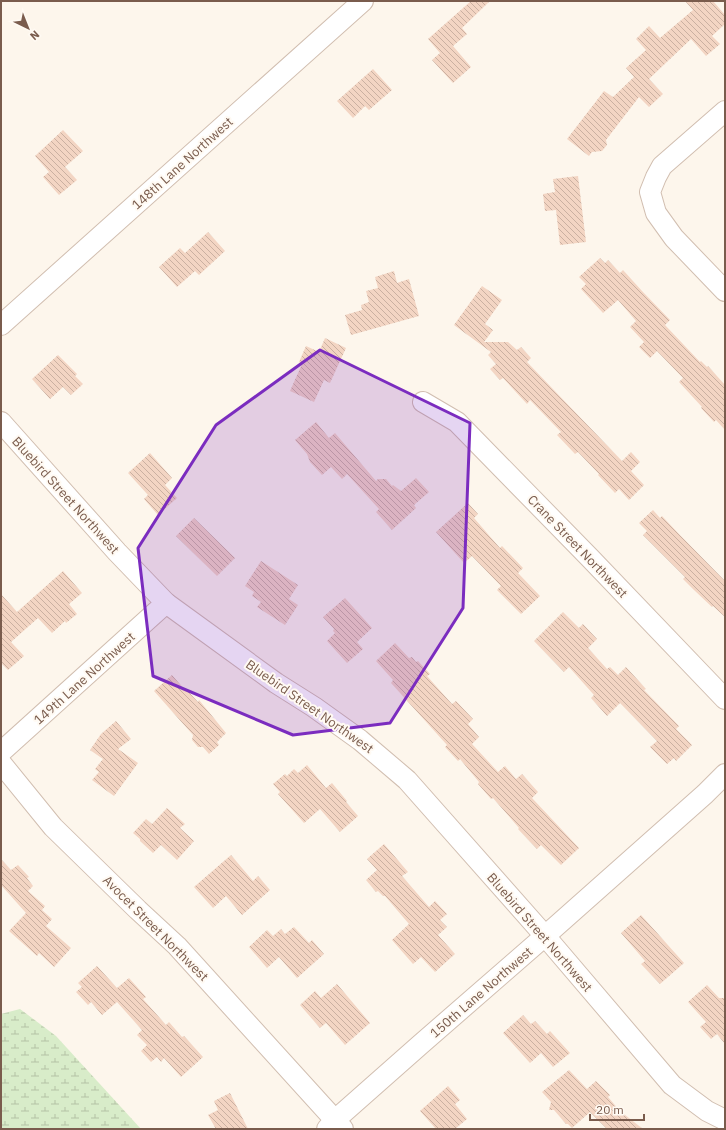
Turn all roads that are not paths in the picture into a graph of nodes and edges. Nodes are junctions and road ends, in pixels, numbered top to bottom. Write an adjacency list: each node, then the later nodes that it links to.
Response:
1 (363, 1): 4 (street, 148th Lane Northwest)
2 (725, 111): 3 (street)
3 (725, 291)
4 (1, 324)
5 (423, 402): 8 (street, Crane Street Northwest)
6 (1, 422): 7 (street, Bluebird Street Northwest)
7 (166, 604): 9 (street, 149th Lane Northwest); 12 (street, Bluebird Street Northwest)
8 (725, 699)
9 (1, 752)
10 (1, 763): 14 (street, Avocet Street Northwest)
11 (725, 774): 12 (street, 150th Lane Northwest)
12 (545, 936): 13 (street, Bluebird Street Northwest); 14 (street, 150th Lane Northwest)
13 (725, 1120)
14 (335, 1126)

